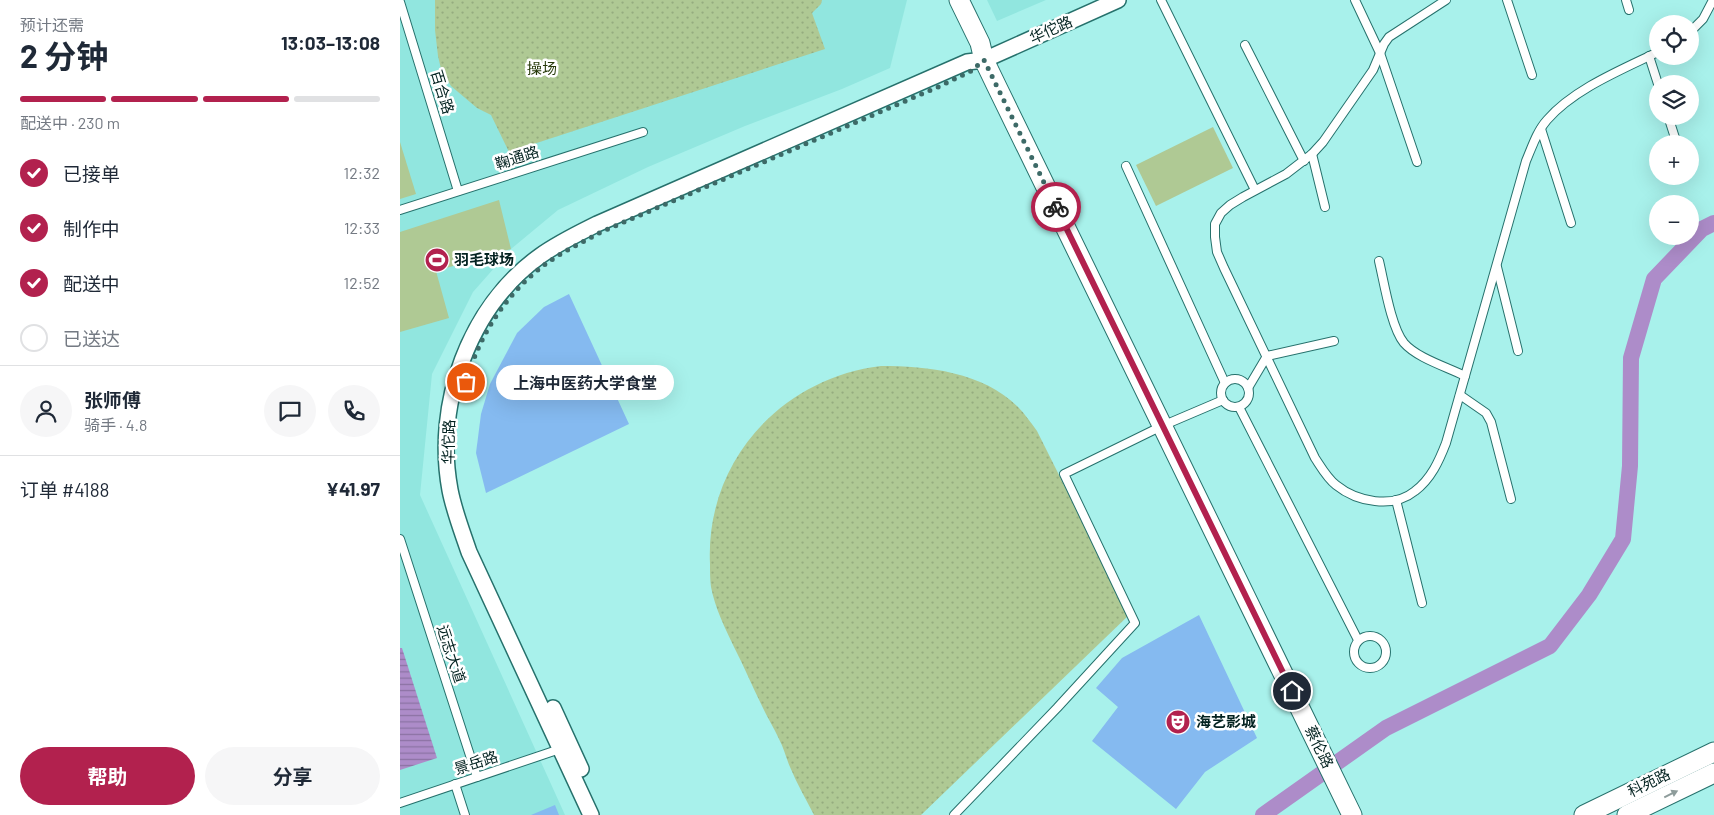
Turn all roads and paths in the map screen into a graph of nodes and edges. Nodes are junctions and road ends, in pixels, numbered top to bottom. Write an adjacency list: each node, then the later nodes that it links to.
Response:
1 (950, 0): 16 (street, 蔡伦路)
2 (959, 0): 16 (street, 蔡伦路)
3 (1118, 0): 16 (street, 华佗路)
4 (1161, 0): 24 (lane)
5 (1355, 0): 14 (lane)
6 (1446, 0): 14 (lane)
7 (1507, 0): 17 (lane)
8 (1626, 0): 11 (lane)
9 (1713, 0): 12 (lane)
10 (400, 2): 25 (lane, 百合路)
11 (1629, 10)
12 (1699, 24)
13 (1245, 45): 21 (lane)
14 (1380, 53): 20 (lane); 22 (lane)
15 (1649, 56): 18 (lane)
16 (984, 60): 40 (street, 蔡伦路); 46 (street, 华佗路); 54 (street, 华佗路)
17 (1532, 75)
18 (1541, 129): 28 (lane); 30 (lane)
19 (643, 132): 25 (lane, 鞠通路)
20 (1312, 154): 21 (lane); 26 (lane)
21 (1304, 161): 24 (lane)
22 (1417, 162)
23 (1126, 166): 35 (lane)
24 (1255, 190): 33 (lane)
25 (458, 191): 27 (lane, 鞠通路)
26 (1325, 207)
27 (400, 210)
28 (1571, 223)
29 (1378, 261): 34 (lane)
30 (1497, 266): 32 (lane); 34 (lane)
31 (1334, 341): 33 (lane)
32 (1518, 351)
33 (1267, 356): 36 (lane); 42 (lane)
34 (1465, 376): 37 (lane)
35 (1225, 383): 36 (lane); 38 (lane)
36 (1248, 388): 39 (lane)
37 (1460, 395): 41 (lane); 42 (lane)
38 (1223, 400): 39 (lane); 40 (lane)
39 (1240, 407): 45 (lane)
40 (1162, 426): 55 (lane); 56 (street, 蔡伦路)
41 (1511, 499)
42 (1396, 500): 44 (lane)
43 (400, 539): 49 (lane, 远志大道)
44 (1422, 603)
45 (1358, 640): 45 (lane)
46 (560, 749): 49 (lane, 景岳路); 53 (street, 华佗路)
47 (1714, 752): 57 (street, 科苑路)
48 (1714, 773): 58 (street, 科苑路, one-way to 48)
49 (476, 777): 50 (lane, 景岳路)
50 (455, 784): 51 (lane, 景岳路); 52 (lane)
51 (400, 803)
52 (464, 815)
53 (591, 815)
54 (602, 815)
55 (954, 815)
56 (1352, 815)
57 (1584, 815)
58 (1627, 815)

